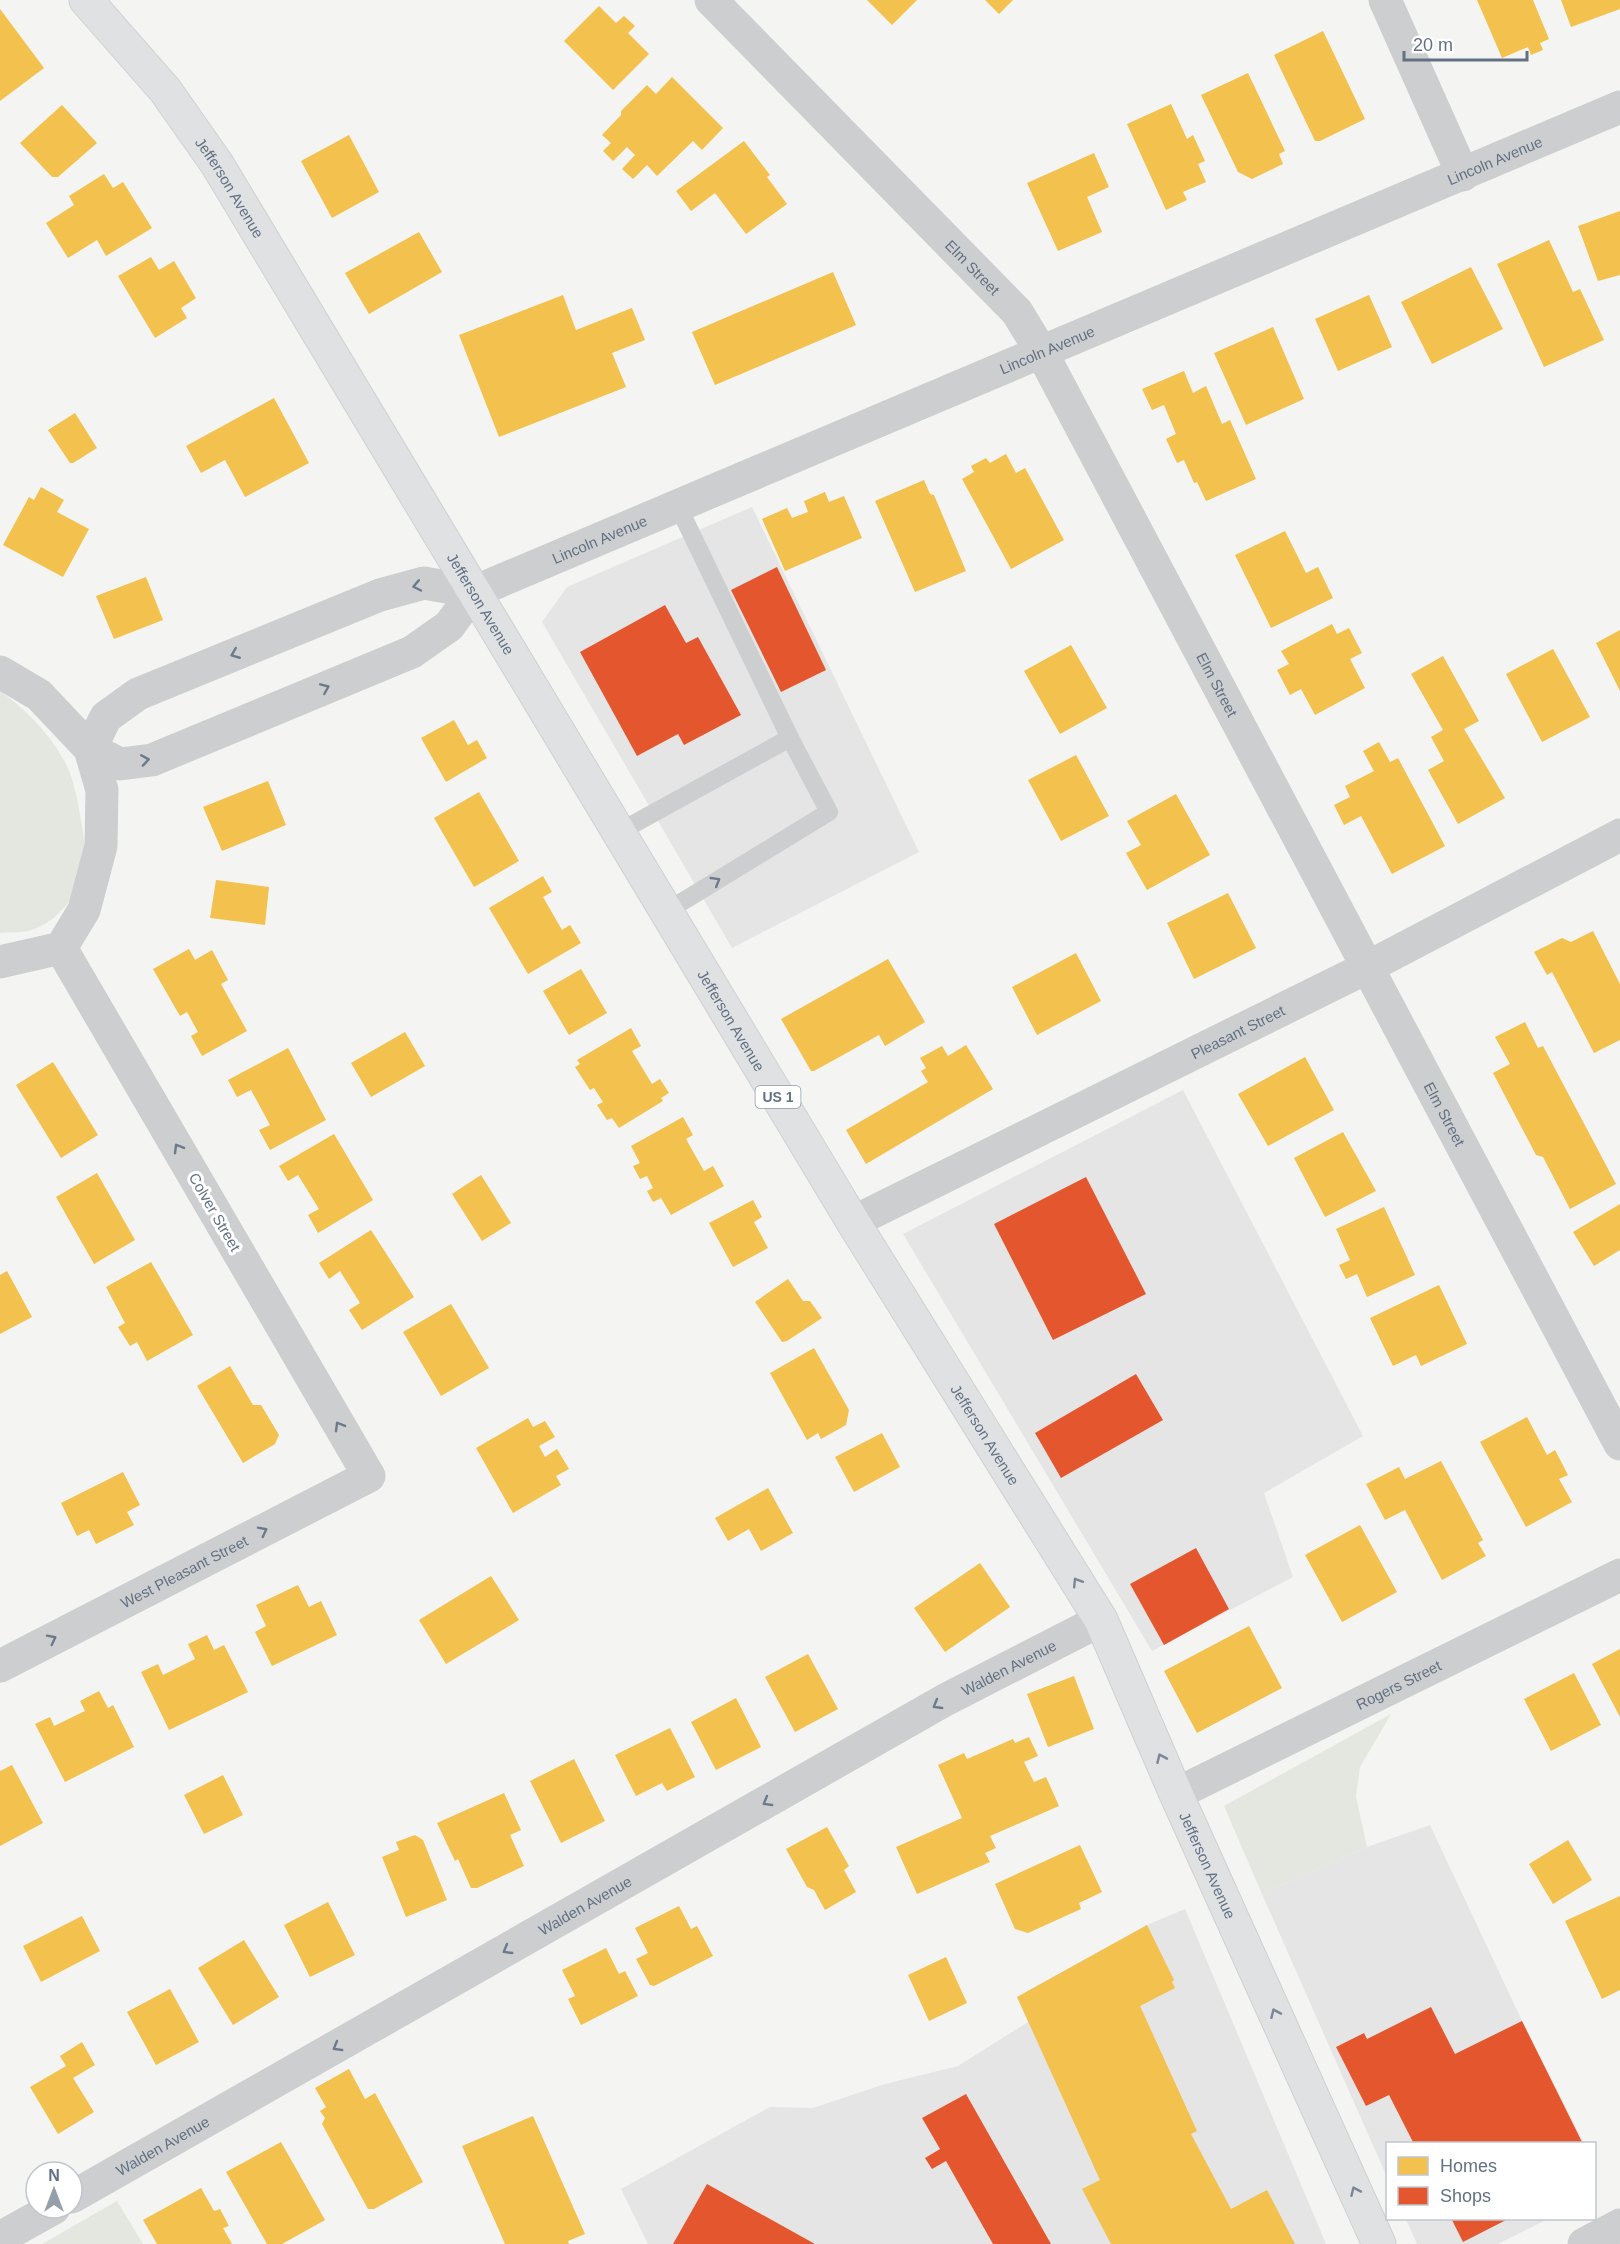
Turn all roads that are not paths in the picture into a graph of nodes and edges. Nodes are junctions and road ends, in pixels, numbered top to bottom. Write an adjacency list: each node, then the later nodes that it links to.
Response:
1 (86, 0): 8 (main road, Jefferson Avenue / US 1)
2 (711, 0): 6 (street, Elm Street)
3 (1385, 0): 5 (street)
4 (1620, 107): 5 (street, Lincoln Avenue)
5 (1463, 174): 6 (street, Lincoln Avenue)
6 (1042, 352): 7 (street, Lincoln Avenue); 17 (street, Elm Street)
7 (678, 506): 8 (street, Lincoln Avenue); 10 (lane)
8 (474, 592): 11 (street, one-way to 11); 11 (street, one-way to 8); 12 (main road, Jefferson Avenue / US 1)
9 (0, 672): 11 (street)
10 (790, 738): 12 (lane); 14 (lane, one-way to 10)
11 (90, 749): 15 (street)
12 (619, 832): 14 (main road, Jefferson Avenue / US 1)
13 (1620, 835): 17 (street, Pleasant Street)
14 (667, 911): 18 (main road, Jefferson Avenue / US 1)
15 (61, 948): 16 (street); 20 (street, Colver Street, one-way to 15)
16 (0, 962)
17 (1366, 968): 18 (street, Pleasant Street); 19 (street, Elm Street)
18 (853, 1222): 22 (main road, Jefferson Avenue / US 1, one-way to 18)
19 (1620, 1444)
20 (369, 1476): 23 (street, West Pleasant Street, one-way to 20)
21 (1620, 1575): 24 (street, Rogers Street)
22 (1101, 1620): 24 (main road, Jefferson Avenue / US 1, one-way to 22); 25 (street, Walden Avenue, one-way to 25)
23 (0, 1666)
24 (1176, 1794): 29 (main road, Jefferson Avenue / US 1, one-way to 24)
25 (84, 2191)
26 (32, 2220): 28 (street)
27 (1620, 2225): 30 (street)
28 (0, 2238)
29 (1378, 2244)
30 (1584, 2244)

